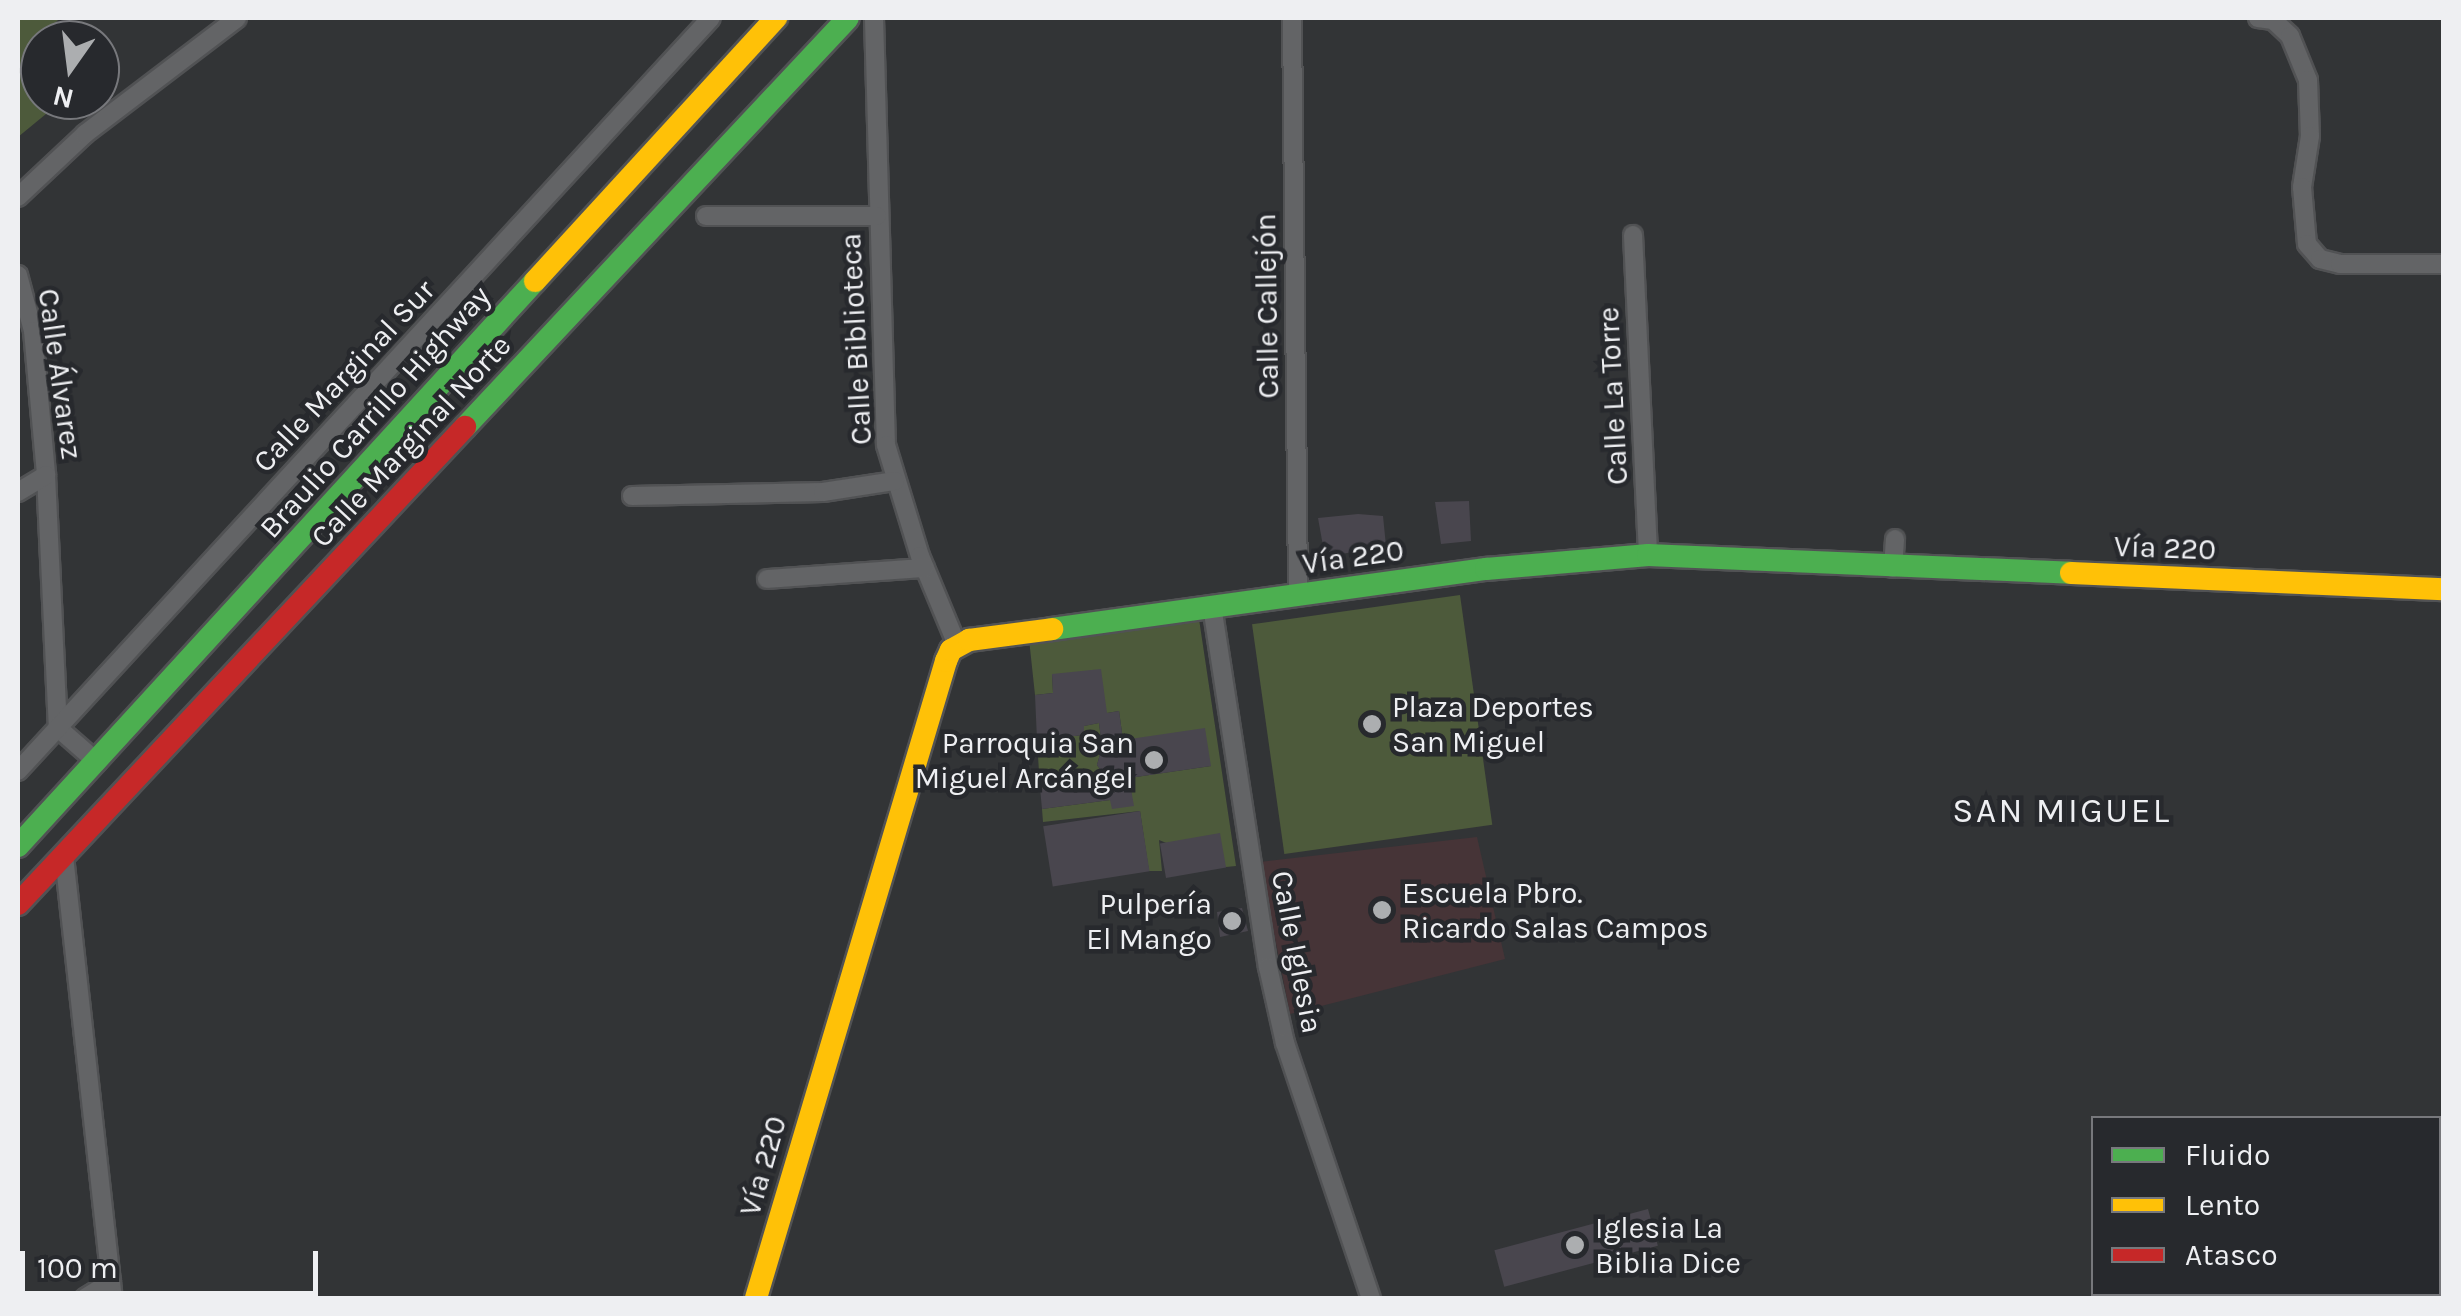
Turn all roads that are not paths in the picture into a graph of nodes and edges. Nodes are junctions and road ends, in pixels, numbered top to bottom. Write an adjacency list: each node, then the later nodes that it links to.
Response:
1 (238, 18): 8 (street)
2 (711, 18): 27 (street, Calle Marginal Sur)
3 (776, 18): 28 (main road, Braulio Carrillo Highway)
4 (848, 18): 31 (main road, Calle Marginal Norte)
5 (874, 18): 10 (street, Calle Biblioteca)
6 (1292, 18): 24 (street, Calle Callejón)
7 (2274, 18): 12 (street)
8 (18, 197)
9 (706, 216): 10 (street)
10 (878, 216): 15 (street, Calle Biblioteca)
11 (1633, 235): 19 (street, Calle La Torre)
12 (2444, 264)
13 (18, 275): 14 (street, Calle Álvarez)
14 (46, 475): 16 (street); 27 (street, Calle Álvarez)
15 (894, 481): 17 (street); 20 (street, Calle Biblioteca)
16 (18, 492)
17 (632, 496)
18 (1895, 539): 21 (street)
19 (1648, 555): 21 (main road, Vía 220); 24 (main road, Vía 220)
20 (925, 568): 22 (street); 26 (street, Calle Biblioteca)
21 (1892, 568): 23 (main road, Vía 220)
22 (767, 578)
23 (2444, 589)
24 (1298, 594): 25 (main road, Vía 220)
25 (1212, 606): 26 (main road, Vía 220); 36 (street, Calle Iglesia)
26 (957, 645): 35 (main road, Vía 220)
27 (58, 728): 28 (street); 29 (street, Calle Marginal Sur)
28 (97, 762): 30 (main road, Braulio Carrillo Highway)
29 (18, 772)
30 (18, 846)
31 (64, 856): 32 (main road, Calle Marginal Norte); 33 (street)
32 (18, 904)
33 (112, 1290): 34 (street)
34 (85, 1298)
35 (756, 1298)
36 (1371, 1298)

